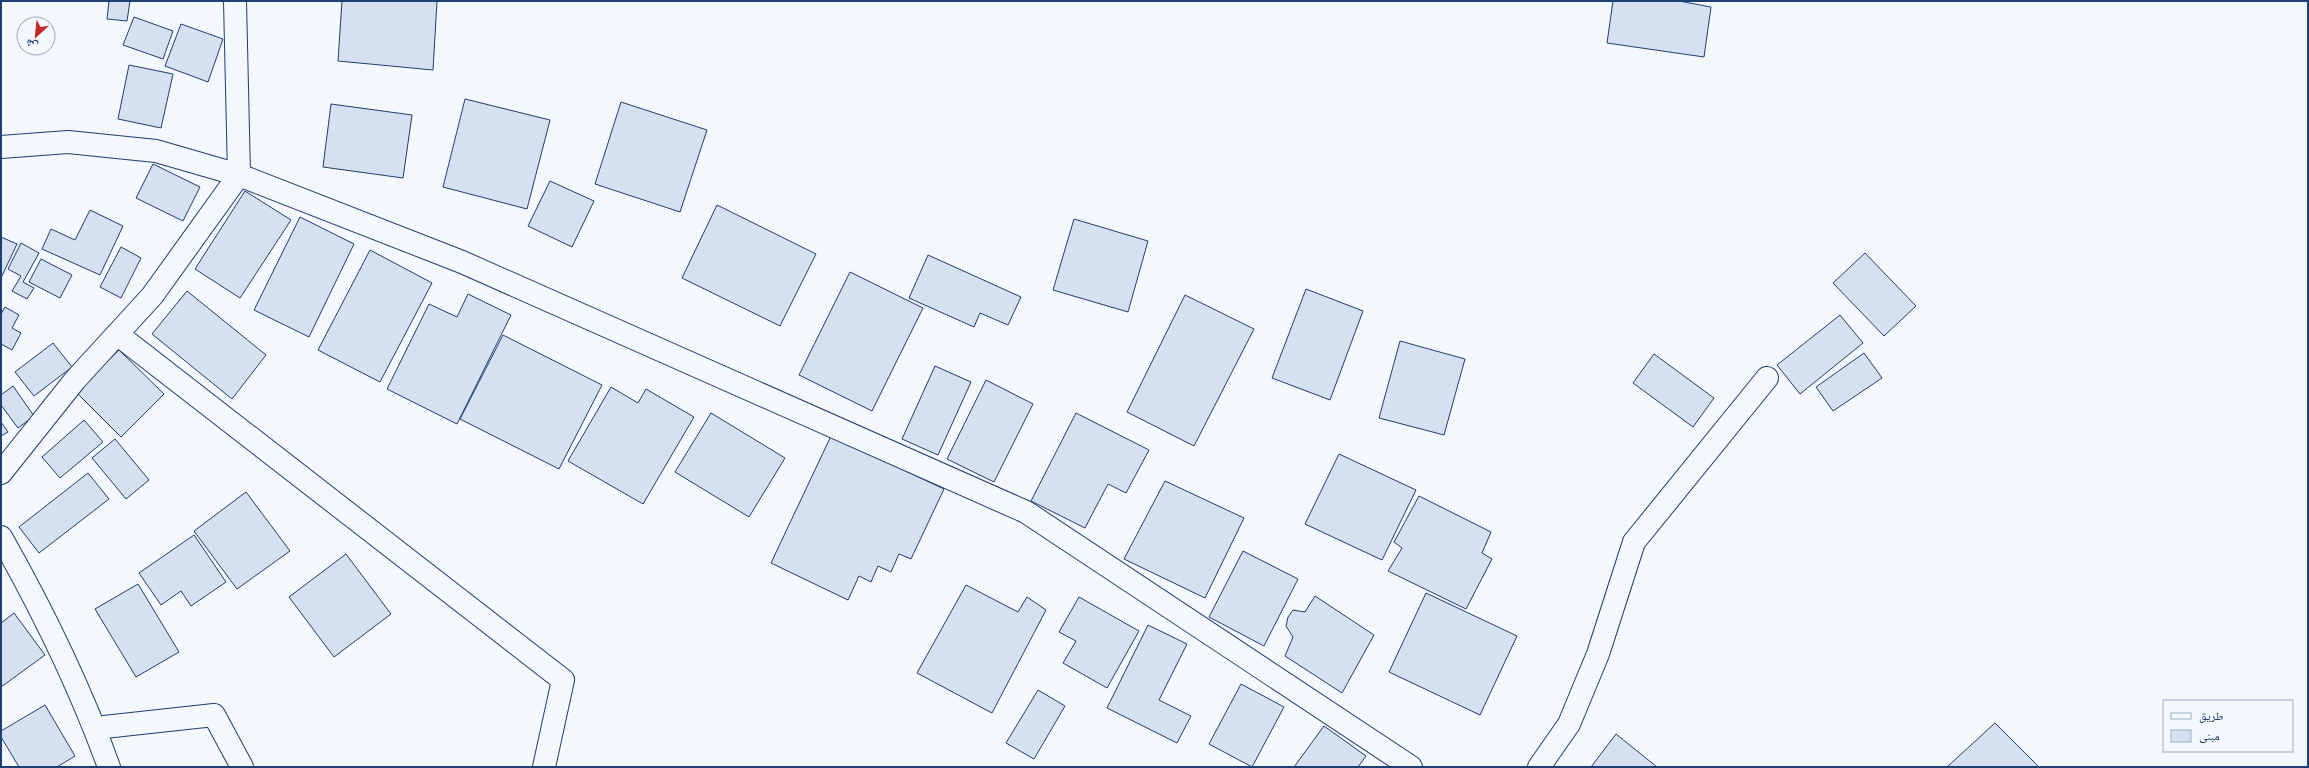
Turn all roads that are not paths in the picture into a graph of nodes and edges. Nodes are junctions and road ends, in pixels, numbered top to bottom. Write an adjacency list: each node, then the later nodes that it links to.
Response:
1 (235, 1): 3 (street)
2 (1, 147): 3 (street)
3 (239, 175): 4 (street); 12 (street)
4 (117, 334): 6 (street); 11 (street)
5 (1767, 378): 13 (street)
6 (1, 473)
7 (1, 537): 8 (street)
8 (95, 728): 9 (street); 10 (street)
9 (109, 767)
10 (242, 767)
11 (544, 767)
12 (1411, 767)
13 (1539, 767)

